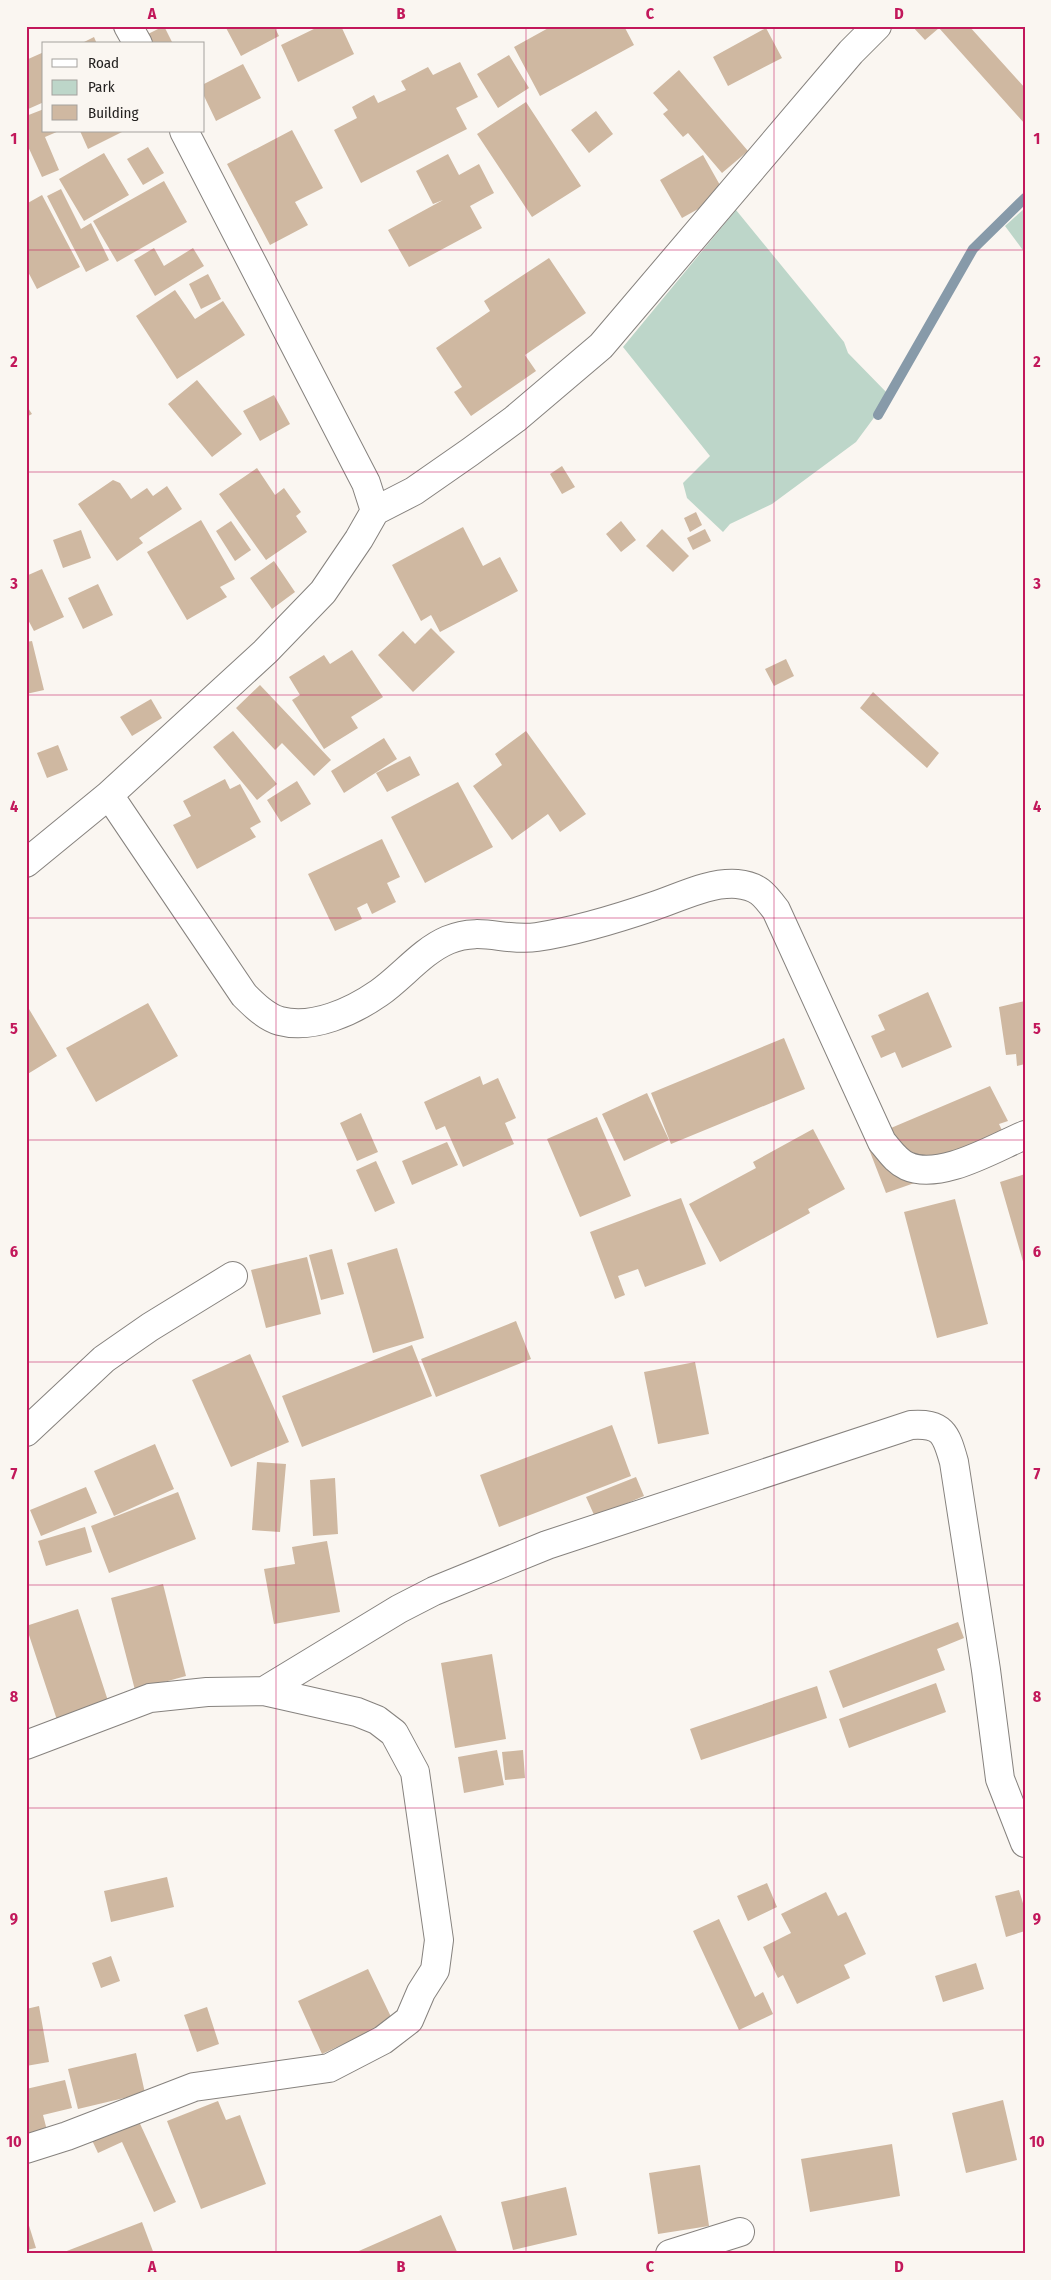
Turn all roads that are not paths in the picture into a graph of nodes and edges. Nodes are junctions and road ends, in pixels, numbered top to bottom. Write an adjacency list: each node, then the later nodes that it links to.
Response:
1 (128, 26): 3 (street)
2 (877, 26): 5 (street)
3 (137, 42)
4 (185, 132): 5 (street)
5 (375, 511): 6 (street)
6 (108, 795): 7 (street); 8 (street)
7 (26, 863)
8 (1025, 1135)
9 (232, 1276): 10 (street)
10 (26, 1432)
11 (264, 1690): 12 (street); 13 (street); 14 (street)
12 (26, 1745)
13 (1025, 1843)
14 (26, 2149)
15 (740, 2232): 16 (street)
16 (670, 2254)

